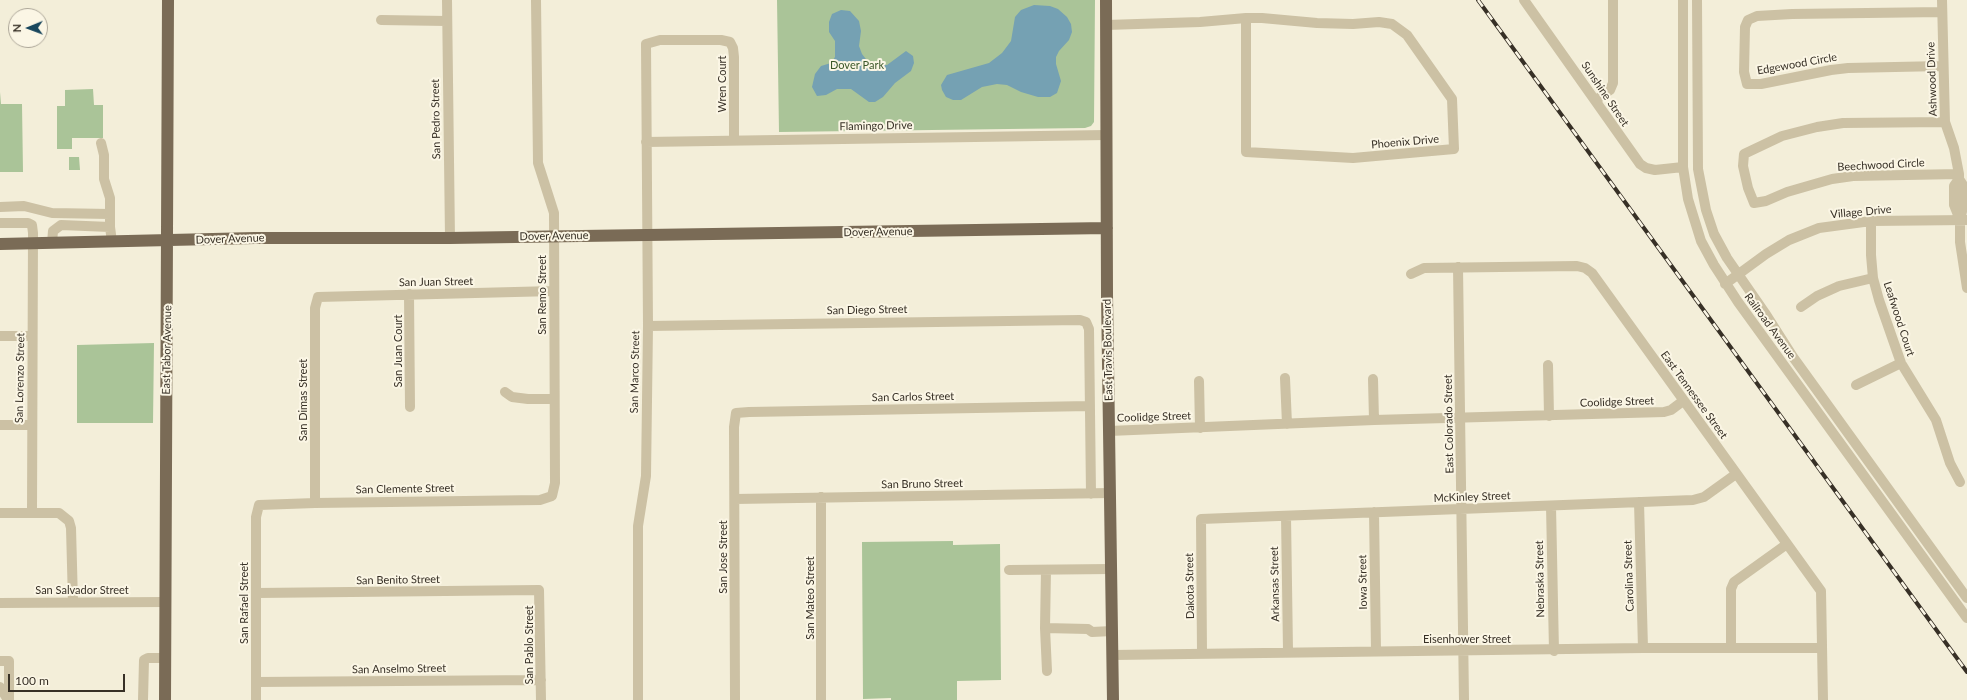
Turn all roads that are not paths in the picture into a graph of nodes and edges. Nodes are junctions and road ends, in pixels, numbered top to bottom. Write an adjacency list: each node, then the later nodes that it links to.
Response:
1 (168, 0): 35 (main road, East Tabor Avenue)
2 (447, 0): 13 (street, San Pedro Street)
3 (536, 0): 33 (street, San Remo Street)
4 (1106, 0): 14 (main road, East Travis Boulevard)
5 (1524, 0): 17 (street, Sunshine Street)
6 (1613, 0): 17 (street)
7 (1683, 0): 23 (street, Railroad Avenue)
8 (1697, 0): 42 (street, Railroad Avenue)
9 (1942, 0): 10 (street, Ashwood Drive)
10 (1942, 12): 16 (street, Ashwood Drive); 16 (street, Edgewood Circle)
11 (1246, 18): 11 (street, Phoenix Drive); 14 (street, Phoenix Drive)
12 (381, 20): 13 (street)
13 (447, 20): 34 (street, San Pedro Street)
14 (1106, 25): 19 (main road, East Travis Boulevard)
15 (646, 44): 20 (street, Wren Court); 21 (street, San Marco Street)
16 (1942, 66): 18 (street, Ashwood Drive)
17 (1596, 100): 23 (street, Sunshine Street)
18 (1945, 122): 24 (street, Ashwood Drive); 24 (street, Beechwood Circle)
19 (1106, 135): 20 (street, Flamingo Drive); 31 (main road, East Travis Boulevard)
20 (734, 140): 21 (street, Flamingo Drive)
21 (646, 142): 32 (street, San Marco Street)
22 (102, 143): 26 (street)
23 (1683, 167): 44 (street, Railroad Avenue)
24 (1959, 176): 27 (street, Ashwood Drive)
25 (0, 207): 26 (street)
26 (110, 214): 30 (street)
27 (1963, 220): 28 (street, Village Drive); 45 (street, Ashwood Drive)
28 (1871, 221): 42 (street, Village Drive); 43 (street, Leafwood Court)
29 (0, 223): 39 (street, San Lorenzo Street)
30 (110, 227): 36 (street); 37 (street)
31 (1107, 228): 32 (main road, Dover Avenue); 73 (main road, East Travis Boulevard)
32 (646, 235): 33 (main road, Dover Avenue); 51 (street, San Marco Street)
33 (554, 236): 34 (main road, Dover Avenue); 46 (street, San Remo Street)
34 (450, 238): 35 (main road, Dover Avenue)
35 (168, 241): 36 (main road, Dover Avenue); 99 (main road, East Tabor Avenue)
36 (112, 242): 37 (main road, Dover Avenue)
37 (52, 243): 39 (main road, Dover Avenue)
38 (0, 244): 39 (main road, Dover Avenue)
39 (32, 244): 53 (street, San Lorenzo Street)
40 (1458, 267): 41 (street, East Tennessee Street); 62 (street, East Tennessee Street); 67 (street, East Colorado Street)
41 (1411, 274)
42 (1738, 275): 44 (street, Village Drive); 97 (street, Railroad Avenue)
43 (1874, 278): 49 (street); 54 (street, Leafwood Court)
44 (1725, 284): 101 (street, Railroad Avenue)
45 (1967, 288)
46 (554, 291): 47 (street, San Juan Street); 61 (street, San Remo Street)
47 (409, 294): 48 (street, San Juan Street); 64 (street, San Juan Court)
48 (318, 297): 82 (street, San Dimas Street)
49 (1801, 307)
50 (1086, 322): 51 (street, San Diego Street); 63 (street, East Travis Boulevard)
51 (648, 326): 124 (street, San Marco Street)
52 (0, 336): 53 (street)
53 (32, 336): 71 (street, San Lorenzo Street)
54 (1901, 363): 59 (street); 75 (street, Leafwood Court)
55 (1548, 365): 66 (street)
56 (1285, 378): 69 (street)
57 (1373, 379): 68 (street)
58 (1199, 381): 72 (street, Coolidge Street)
59 (1856, 385)
60 (505, 392): 61 (street)
61 (554, 399): 78 (street, San Remo Street)
62 (1683, 401): 66 (street, Coolidge Street); 74 (street, East Tennessee Street)
63 (1090, 406): 65 (street, San Carlos Street); 77 (street, East Travis Boulevard)
64 (410, 407)
65 (736, 413): 80 (street, San Jose Street)
66 (1549, 416): 67 (street, Coolidge Street)
67 (1461, 419): 68 (street, Coolidge Street); 85 (street, East Colorado Street)
68 (1374, 420): 69 (street, Coolidge Street)
69 (1287, 424): 72 (street, Coolidge Street)
70 (0, 425): 71 (street)
71 (31, 425): 86 (street, San Lorenzo Street)
72 (1200, 428): 73 (street, Coolidge Street)
73 (1109, 431): 76 (main road, East Travis Boulevard)
74 (1736, 474): 81 (street, McKinley Street); 91 (street, East Tennessee Street)
75 (1960, 482)
76 (1110, 493): 77 (street, San Bruno Street); 94 (main road, East Travis Boulevard)
77 (1091, 494): 79 (street, San Bruno Street)
78 (552, 496): 82 (street, San Clemente Street)
79 (821, 497): 80 (street, San Bruno Street); 126 (street, San Mateo Street)
80 (734, 499): 125 (street, San Jose Street)
81 (1639, 502): 84 (street, McKinley Street); 104 (street, Carolina Street)
82 (314, 503): 83 (street, San Clemente Street)
83 (259, 505): 96 (street, San Rafael Street)
84 (1551, 506): 85 (street, McKinley Street); 107 (street, Nebraska Street)
85 (1463, 509): 87 (street, McKinley Street); 109 (street, East Colorado Street)
86 (32, 512): 88 (street); 98 (street)
87 (1374, 512): 89 (street, McKinley Street); 108 (street, Iowa Street)
88 (0, 513)
89 (1286, 516): 90 (street, McKinley Street); 110 (street, Arkansas Street)
90 (1201, 519): 111 (street, Dakota Street)
91 (1787, 544): 105 (street); 106 (street, East Tennessee Street)
92 (1009, 570): 93 (street)
93 (1046, 570): 94 (street); 102 (street)
94 (1111, 570): 103 (main road, East Travis Boulevard)
95 (539, 590): 96 (street, San Benito Street); 116 (street, San Pablo Street)
96 (257, 593): 117 (street, San Rafael Street)
97 (1967, 598)
98 (73, 602): 99 (street, San Salvador Street); 100 (street, San Salvador Street)
99 (164, 602): 113 (main road, East Tabor Avenue)
100 (0, 603)
101 (1967, 618)
102 (1045, 628): 103 (street); 115 (street)
103 (1112, 632): 112 (main road, East Travis Boulevard)
104 (1643, 648): 105 (street, Eisenhower Street); 107 (street, Eisenhower Street)
105 (1732, 648): 106 (street, Eisenhower Street)
106 (1822, 648): 129 (street, East Tennessee Street)
107 (1554, 650): 109 (street, Eisenhower Street)
108 (1376, 651): 109 (street, Eisenhower Street); 110 (street, Eisenhower Street)
109 (1464, 651): 128 (street, East Colorado Street)
110 (1288, 652): 111 (street, Eisenhower Street)
111 (1202, 653): 112 (street, Eisenhower Street)
112 (1113, 655): 127 (main road, East Travis Boulevard)
113 (164, 658): 120 (street); 121 (main road, East Tabor Avenue)
114 (0, 661): 119 (street)
115 (1046, 671)
116 (541, 680): 117 (street, San Anselmo Street); 123 (street, San Pablo Street)
117 (256, 682): 122 (street, San Rafael Street)
118 (0, 687): 119 (street)
119 (9, 700)
120 (143, 700)
121 (165, 700)
122 (256, 700)
123 (541, 700)
124 (638, 700)
125 (735, 700)
126 (821, 700)
127 (1113, 700)
128 (1464, 700)
129 (1823, 700)

